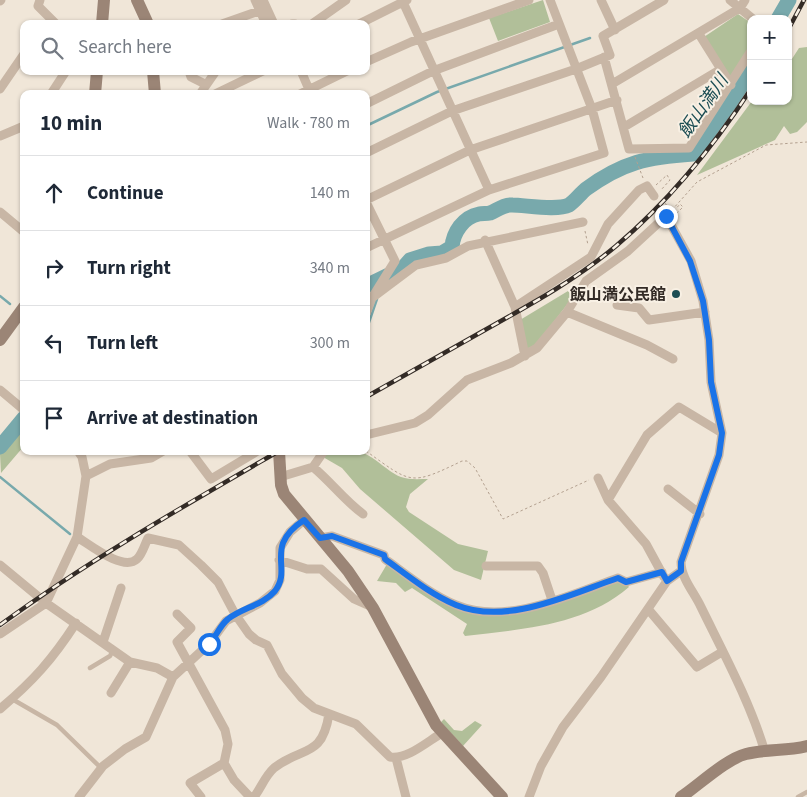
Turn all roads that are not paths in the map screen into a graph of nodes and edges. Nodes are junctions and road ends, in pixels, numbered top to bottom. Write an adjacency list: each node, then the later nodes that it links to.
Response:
1 (40, 0): 17 (street)
2 (104, 0): 18 (street)
3 (137, 0): 19 (street)
4 (255, 0): 15 (street)
5 (263, 0): 22 (street)
6 (346, 0): 23 (street)
7 (404, 0): 24 (street); 28 (street)
8 (529, 0): 28 (street)
9 (550, 0): 25 (street)
10 (601, 0): 26 (street)
11 (664, 0): 26 (street)
12 (730, 0): 14 (street)
13 (745, 0): 14 (street)
14 (740, 8): 16 (street); 27 (street)
15 (260, 10): 20 (street); 21 (street)
16 (748, 15)
17 (52, 20)
18 (102, 20)
19 (146, 20)
20 (233, 20)
21 (264, 20)
22 (272, 20)
23 (318, 20)
24 (366, 20)
25 (559, 24): 33 (street); 35 (street)
26 (615, 30): 29 (street)
27 (698, 34): 34 (street); 45 (street)
28 (421, 38): 32 (street); 35 (street)
29 (604, 57): 33 (street); 45 (street)
30 (747, 58): 46 (street)
31 (20, 60): 47 (street)
32 (370, 60)
33 (576, 69): 57 (street); 58 (street)
34 (721, 69): 46 (street); 59 (street)
35 (433, 71): 56 (street); 58 (street)
36 (63, 75): 48 (street)
37 (97, 75): 49 (street)
38 (153, 75): 50 (street)
39 (190, 75): 44 (street)
40 (213, 75): 44 (street)
41 (254, 75): 52 (street)
42 (303, 75): 53 (street)
43 (340, 75): 54 (street)
44 (205, 84): 51 (street)
45 (612, 84): 55 (street)
46 (731, 85): 59 (street)
47 (0, 89)
48 (54, 90)
49 (95, 90)
50 (155, 90)
51 (202, 90)
52 (223, 90)
53 (310, 90)
54 (312, 90)
55 (617, 100): 57 (street); 59 (street)
56 (370, 102)
57 (592, 109): 62 (street); 64 (street)
58 (452, 111): 62 (street); 63 (street)
59 (624, 127)
60 (20, 128): 61 (street)
61 (0, 136)
62 (470, 150): 64 (street); 66 (street)
63 (370, 151)
64 (489, 190): 71 (street)
65 (654, 192): 77 (street)
66 (370, 199)
67 (370, 210): 71 (street)
68 (0, 212): 70 (street)
69 (583, 222): 72 (street)
70 (20, 229)
71 (384, 240): 73 (street); 74 (street)
72 (486, 240): 74 (street); 77 (street)
73 (370, 246)
74 (372, 298): 75 (street)
75 (370, 303)
76 (617, 305): 80 (street)
77 (515, 307): 82 (street)
78 (20, 312): 81 (street)
79 (568, 312): 80 (street); 82 (street); 83 (street)
80 (706, 312): 86 (street)
81 (0, 340)
82 (525, 356): 87 (street)
83 (672, 359)
84 (0, 390): 85 (street)
85 (20, 407)
86 (722, 433): 99 (street); 101 (street)
87 (370, 434)
88 (81, 455): 95 (street)
89 (156, 455): 95 (street)
90 (193, 455): 91 (street)
91 (251, 455)
92 (279, 455): 96 (street)
93 (322, 455): 94 (street)
94 (314, 467): 96 (street); 100 (street)
95 (86, 476): 103 (street)
96 (280, 477): 102 (street)
97 (598, 478): 99 (street)
98 (668, 489): 101 (street)
99 (608, 500): 109 (street)
100 (363, 514)
101 (700, 514): 108 (street)
102 (304, 520): 104 (street); 105 (street)
103 (77, 537): 113 (street); 117 (street)
104 (320, 538): 112 (street); 114 (street)
105 (279, 560): 114 (street); 117 (street)
106 (0, 566): 113 (street)
107 (486, 566): 112 (street)
108 (681, 571): 110 (street); 122 (street)
109 (662, 572): 110 (street); 112 (street)
110 (667, 581): 115 (street)
111 (121, 588): 120 (street)
112 (552, 600)
113 (46, 603): 118 (street); 119 (street)
114 (373, 608): 131 (street)
115 (648, 609): 122 (street); 145 (street)
116 (177, 614): 124 (street)
117 (235, 614): 124 (street); 130 (street)
118 (76, 623): 120 (street); 128 (street)
119 (0, 634)
120 (103, 642): 121 (street)
121 (112, 650): 123 (street); 125 (lane)
122 (722, 652): 133 (street)
123 (130, 662): 126 (street); 127 (street)
124 (187, 663): 126 (street); 135 (street)
125 (90, 668)
126 (173, 676): 136 (street)
127 (112, 693)
128 (12, 699): 129 (street); 136 (lane)
129 (0, 709)
130 (329, 714): 134 (street); 138 (street)
131 (442, 732): 134 (street); 144 (street)
132 (807, 746): 133 (street)
133 (765, 752): 139 (street)
134 (396, 758): 143 (street)
135 (224, 763): 138 (street); 141 (street)
136 (101, 768): 140 (street)
137 (807, 792): 146 (lane)
138 (253, 796): 142 (street)
139 (685, 796)
140 (79, 797)
141 (201, 797)
142 (266, 797)
143 (406, 797)
144 (502, 797)
145 (529, 797)
146 (798, 797)

